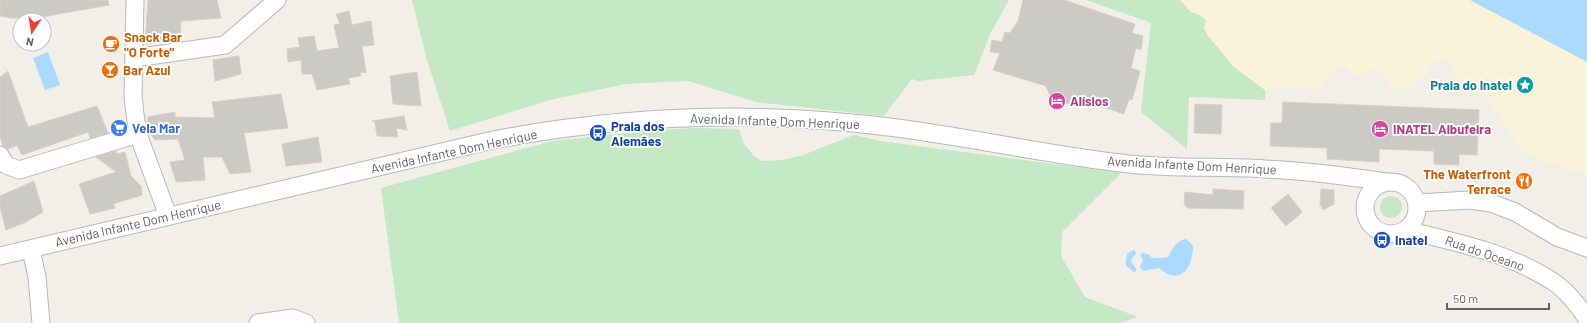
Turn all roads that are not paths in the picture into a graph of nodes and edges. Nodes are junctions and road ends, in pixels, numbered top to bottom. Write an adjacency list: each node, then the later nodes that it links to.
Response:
1 (135, 0): 3 (street)
2 (277, 0): 3 (street)
3 (135, 58): 4 (street)
4 (138, 134): 5 (street); 9 (street)
5 (0, 155)
6 (1346, 177): 7 (street, Avenida Infante Dom Henrique); 8 (street, Avenida Infante Dom Henrique); 9 (street, Avenida Infante Dom Henrique)
7 (1386, 182): 8 (street); 10 (street)
8 (1368, 195): 10 (street)
9 (168, 216): 12 (street, Avenida Infante Dom Henrique)
10 (1413, 217): 11 (street); 14 (street, Rua do Oceano)
11 (1587, 248)
12 (31, 249): 13 (street, Avenida Infante Dom Henrique); 15 (street)
13 (0, 256)
14 (1587, 319)
15 (41, 323)
16 (258, 323): 17 (street)
17 (306, 323)

